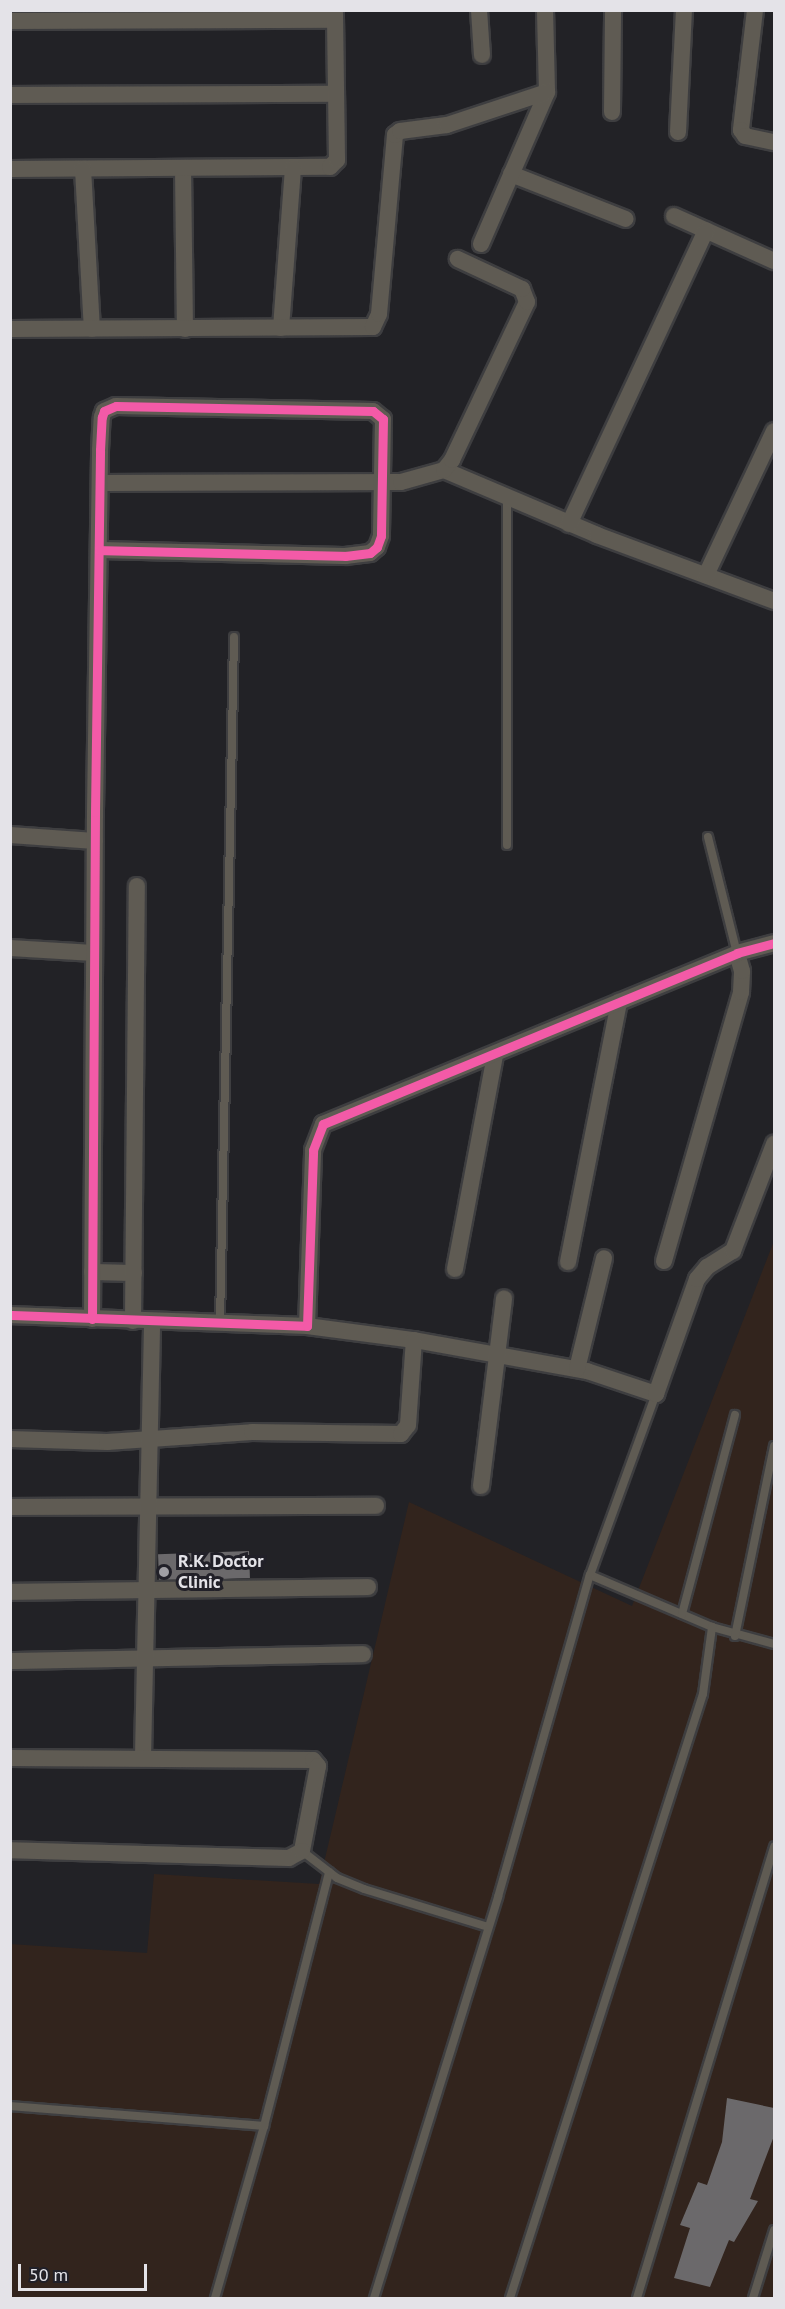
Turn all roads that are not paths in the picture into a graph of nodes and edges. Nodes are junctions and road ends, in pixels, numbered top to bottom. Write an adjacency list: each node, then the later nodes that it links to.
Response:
1 (479, 10): 8 (street)
2 (545, 10): 9 (street)
3 (613, 10): 12 (street)
4 (684, 10): 13 (street)
5 (755, 10): 14 (street)
6 (335, 15): 7 (street); 10 (street)
7 (10, 21)
8 (482, 55)
9 (547, 92): 19 (street); 26 (street)
10 (336, 94): 11 (street); 16 (street)
11 (10, 95)
12 (612, 112)
13 (678, 132)
14 (774, 142)
15 (183, 168): 16 (street); 17 (street); 29 (street)
16 (293, 168): 26 (street)
17 (83, 169): 18 (street); 28 (street)
18 (10, 170)
19 (511, 174): 21 (street); 23 (street)
20 (674, 216): 22 (street)
21 (626, 219)
22 (706, 230): 25 (street); 35 (street)
23 (482, 244)
24 (458, 259): 31 (street)
25 (774, 261)
26 (281, 328): 29 (street)
27 (10, 329): 28 (street)
28 (92, 329): 29 (street)
29 (185, 329)
30 (774, 431): 37 (street)
31 (444, 470): 32 (street); 34 (street)
32 (385, 482): 33 (street); 33 (street); 36 (street)
33 (100, 483): 36 (street)
34 (507, 498): 35 (street); 43 (lane)
35 (569, 524): 37 (street)
36 (99, 550): 42 (street)
37 (705, 575): 38 (street)
38 (774, 601)
39 (234, 637): 63 (lane)
40 (10, 835): 42 (street)
41 (708, 837): 48 (lane)
42 (94, 841): 47 (street)
43 (507, 845)
44 (137, 886): 57 (street)
45 (774, 943): 48 (street)
46 (10, 948): 47 (street)
47 (94, 953): 56 (street)
48 (737, 953): 49 (street); 53 (street)
49 (619, 1002): 50 (street); 54 (street)
50 (495, 1056): 55 (street); 64 (street)
51 (774, 1144): 68 (street)
52 (603, 1258): 67 (street)
53 (664, 1261)
54 (568, 1262)
55 (455, 1269)
56 (92, 1272): 57 (street); 60 (street)
57 (134, 1273): 61 (street)
58 (504, 1298): 66 (street)
59 (10, 1316): 60 (street)
60 (92, 1319): 61 (street)
61 (133, 1321): 62 (street)
62 (152, 1321): 63 (street); 71 (street)
63 (220, 1323): 64 (street)
64 (307, 1326): 65 (street)
65 (414, 1340): 66 (street); 71 (street)
66 (498, 1355): 67 (street); 73 (street)
67 (577, 1369): 68 (street)
68 (656, 1394): 77 (lane)
69 (735, 1415): 81 (lane)
70 (10, 1439): 71 (street)
71 (150, 1439): 76 (street)
72 (774, 1446): 83 (lane)
73 (481, 1486)
74 (376, 1506): 76 (street)
75 (10, 1507): 76 (street)
76 (147, 1507): 80 (street)
77 (590, 1575): 81 (lane); 94 (lane)
78 (368, 1587): 80 (street)
79 (10, 1592): 80 (street)
80 (145, 1592): 86 (street)
81 (682, 1614): 82 (lane)
82 (712, 1627): 83 (lane); 100 (lane)
83 (735, 1636): 84 (lane)
84 (774, 1644)
85 (363, 1654): 86 (street)
86 (146, 1658): 87 (street); 88 (street)
87 (10, 1661)
88 (143, 1757): 89 (street); 92 (street)
89 (10, 1758)
90 (774, 1846): 101 (lane)
91 (10, 1850): 92 (street)
92 (302, 1851): 93 (lane)
93 (329, 1872): 94 (lane); 96 (lane)
94 (488, 1927): 99 (lane)
95 (10, 2106): 96 (lane)
96 (264, 2126): 98 (lane)
97 (774, 2230): 102 (lane)
98 (215, 2298)
99 (374, 2298)
100 (510, 2298)
101 (637, 2298)
102 (753, 2298)

